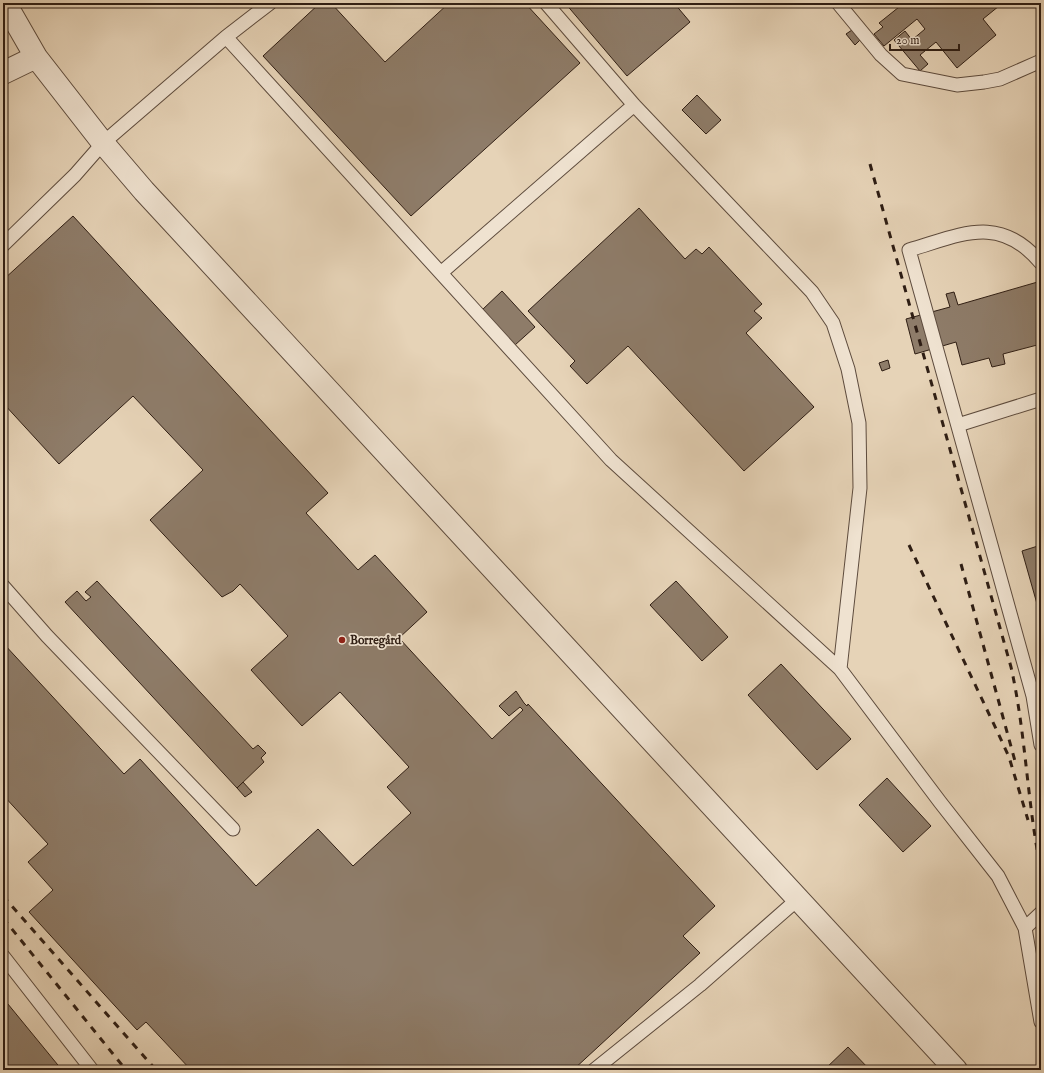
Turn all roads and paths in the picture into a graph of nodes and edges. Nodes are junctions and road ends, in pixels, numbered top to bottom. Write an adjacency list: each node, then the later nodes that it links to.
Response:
1 (5, 3): 6 (street)
2 (270, 3): 5 (lane)
3 (546, 3): 9 (lane)
4 (845, 5): 7 (lane)
5 (226, 37): 10 (lane); 13 (lane)
6 (36, 57): 8 (street); 10 (street)
7 (1041, 61)
8 (3, 73)
9 (634, 105): 13 (lane); 17 (lane)
10 (103, 143): 11 (lane); 21 (street)
11 (3, 245)
12 (1041, 262): 15 (lane)
13 (442, 272): 17 (lane)
14 (1041, 399): 15 (lane)
15 (958, 425): 18 (lane)
16 (3, 586): 20 (lane)
17 (840, 668): 23 (lane)
18 (1037, 695): 19 (lane)
19 (1041, 745)
20 (233, 829)
21 (798, 899): 27 (lane); 28 (street)
22 (1041, 914): 23 (lane)
23 (1026, 928): 25 (lane)
24 (3, 956): 26 (lane)
25 (1041, 1022)
26 (92, 1070)
27 (594, 1070)
28 (956, 1070)

